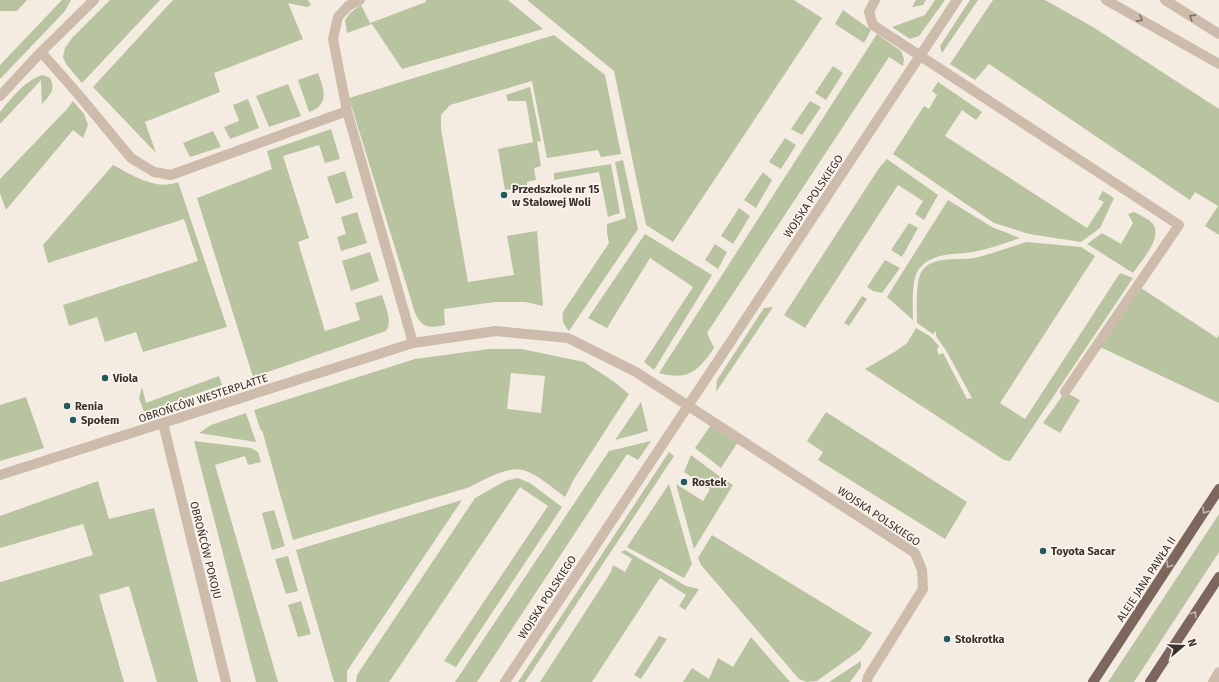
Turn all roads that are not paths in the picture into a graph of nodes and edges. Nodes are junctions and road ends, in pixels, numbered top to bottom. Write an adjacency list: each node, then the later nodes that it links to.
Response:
1 (94, 0): 8 (street)
2 (360, 0): 12 (street)
3 (876, 0): 9 (street)
4 (957, 0): 9 (street, WOJSKA POLSKIEGO)
5 (1106, 0): 10 (street, one-way to 10)
6 (1165, 0): 7 (street, one-way to 6)
7 (1219, 34)
8 (42, 52): 11 (street); 12 (street)
9 (920, 55): 14 (street); 15 (street, WOJSKA POLSKIEGO)
10 (1219, 64)
11 (0, 96)
12 (347, 111): 13 (street)
13 (413, 343): 15 (street, OBROŃCÓW WESTERPLATTE); 16 (street, OBROŃCÓW WESTERPLATTE)
14 (1065, 392)
15 (689, 405): 22 (street, WOJSKA POLSKIEGO); 23 (street, WOJSKA POLSKIEGO)
16 (163, 423): 17 (street, OBROŃCÓW WESTERPLATTE); 21 (street, OBROŃCÓW POKOJU)
17 (0, 475)
18 (1219, 489): 24 (main road, ALEJE JANA PAWŁA II, one-way to 24)
19 (1219, 577): 25 (main road, one-way to 19)
20 (1219, 672): 26 (street)
21 (226, 682)
22 (505, 682)
23 (867, 682)
24 (1092, 682)
25 (1150, 682)
26 (1213, 682)

